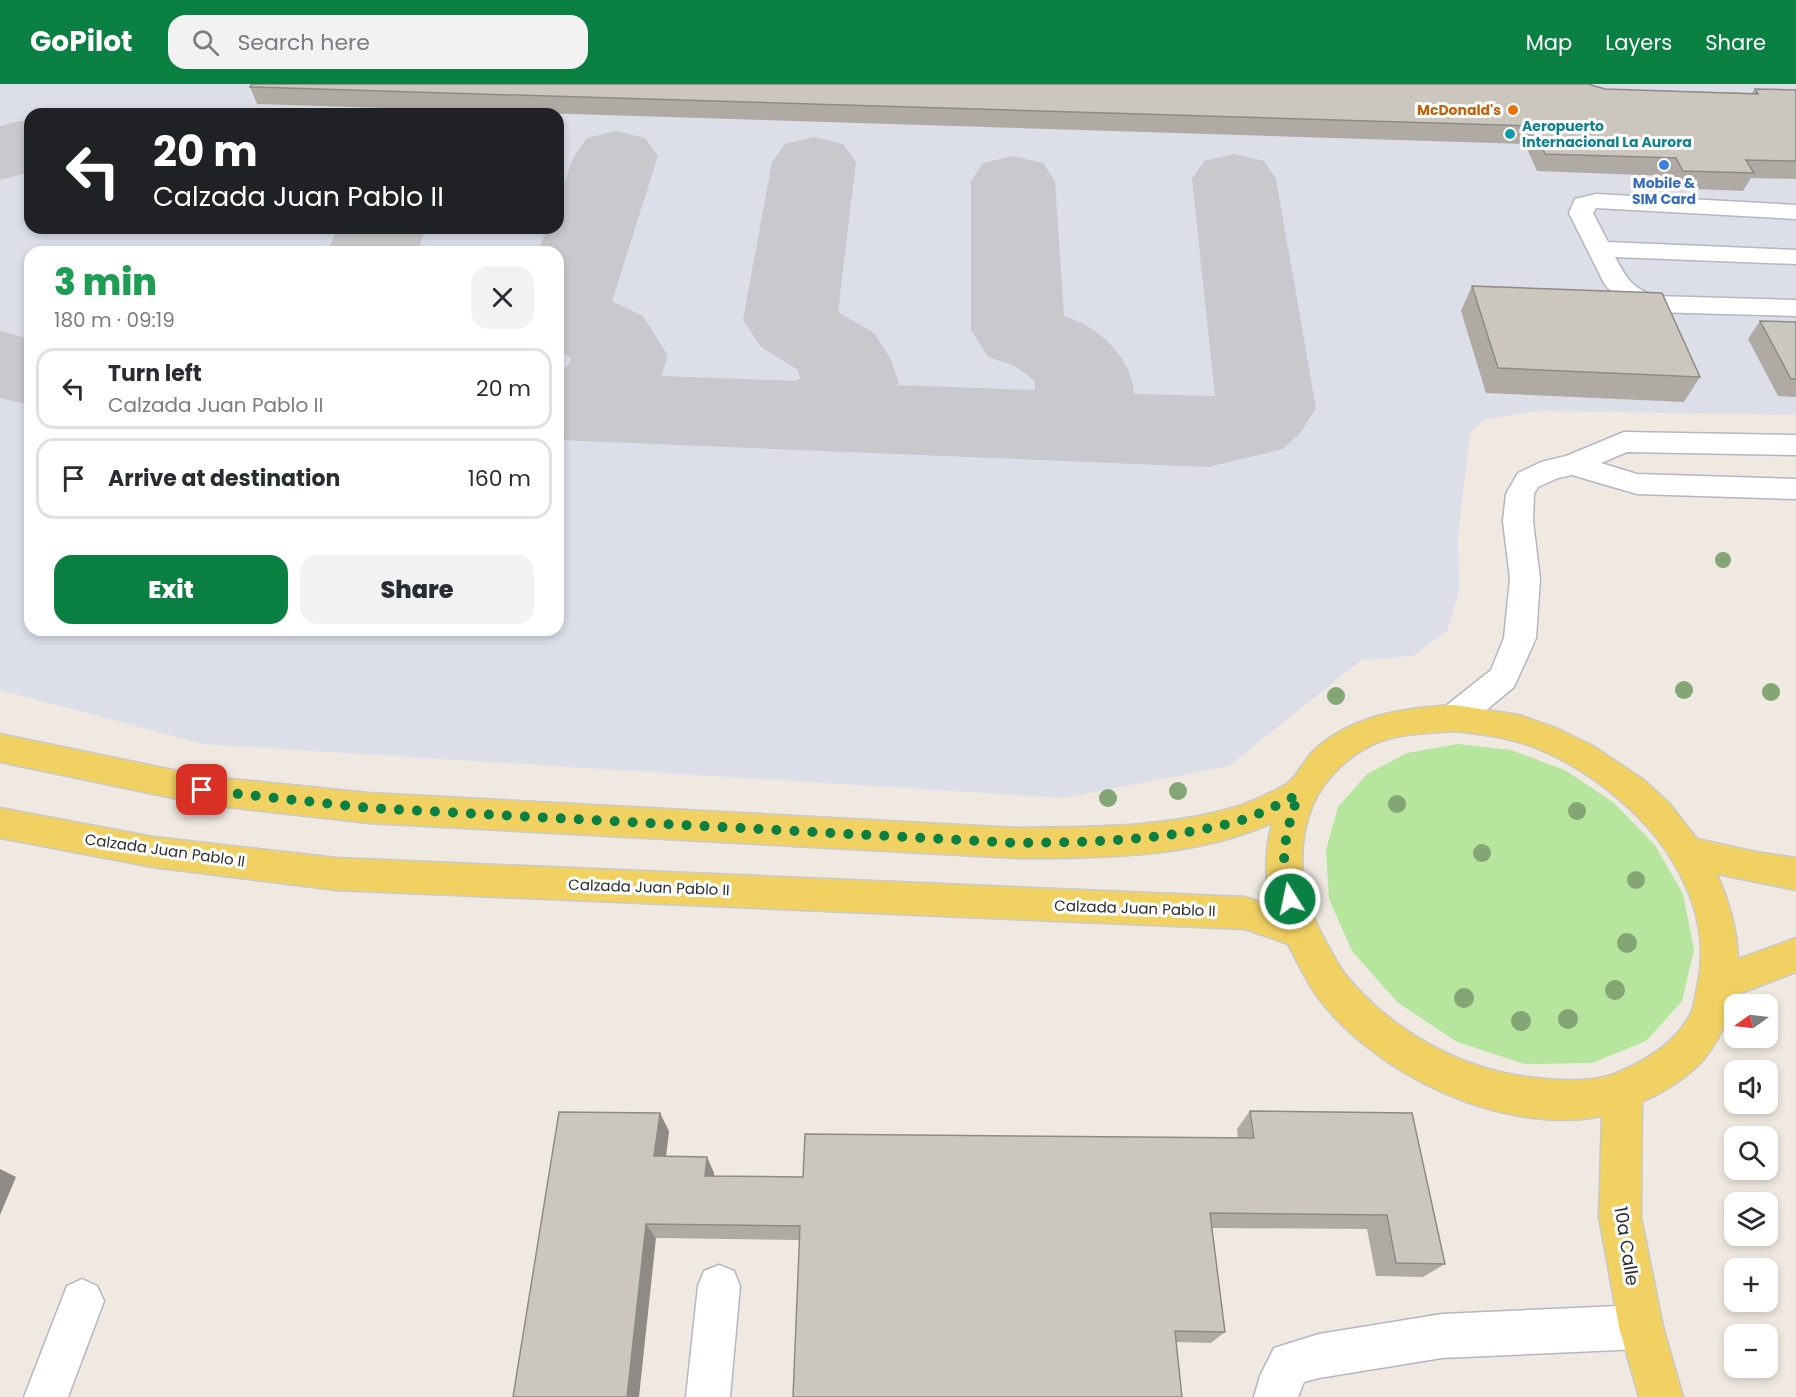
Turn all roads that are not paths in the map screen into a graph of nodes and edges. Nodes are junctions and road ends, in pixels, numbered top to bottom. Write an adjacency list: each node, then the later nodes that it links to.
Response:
1 (1796, 212): 2 (lane)
2 (1600, 249): 3 (lane); 4 (lane)
3 (1796, 257)
4 (1796, 308)
5 (1796, 445): 6 (lane)
6 (1572, 465): 7 (lane); 8 (lane)
7 (1796, 489)
8 (1454, 718): 10 (main road); 12 (main road)
9 (0, 748): 10 (main road)
10 (1298, 795): 14 (main road)
11 (0, 823): 14 (main road, Calzada Juan Pablo II)
12 (1687, 852): 13 (main road); 16 (main road)
13 (1796, 874)
14 (1299, 931): 17 (main road)
15 (1796, 956): 16 (main road)
16 (1720, 983): 17 (main road)
17 (1622, 1092): 20 (main road, 10a Calle)
18 (719, 1286): 22 (lane)
19 (82, 1301): 21 (lane)
20 (1641, 1328): 23 (lane); 24 (main road, 10a Calle)
21 (46, 1397)
22 (708, 1397)
23 (1276, 1397)
24 (1661, 1397)

